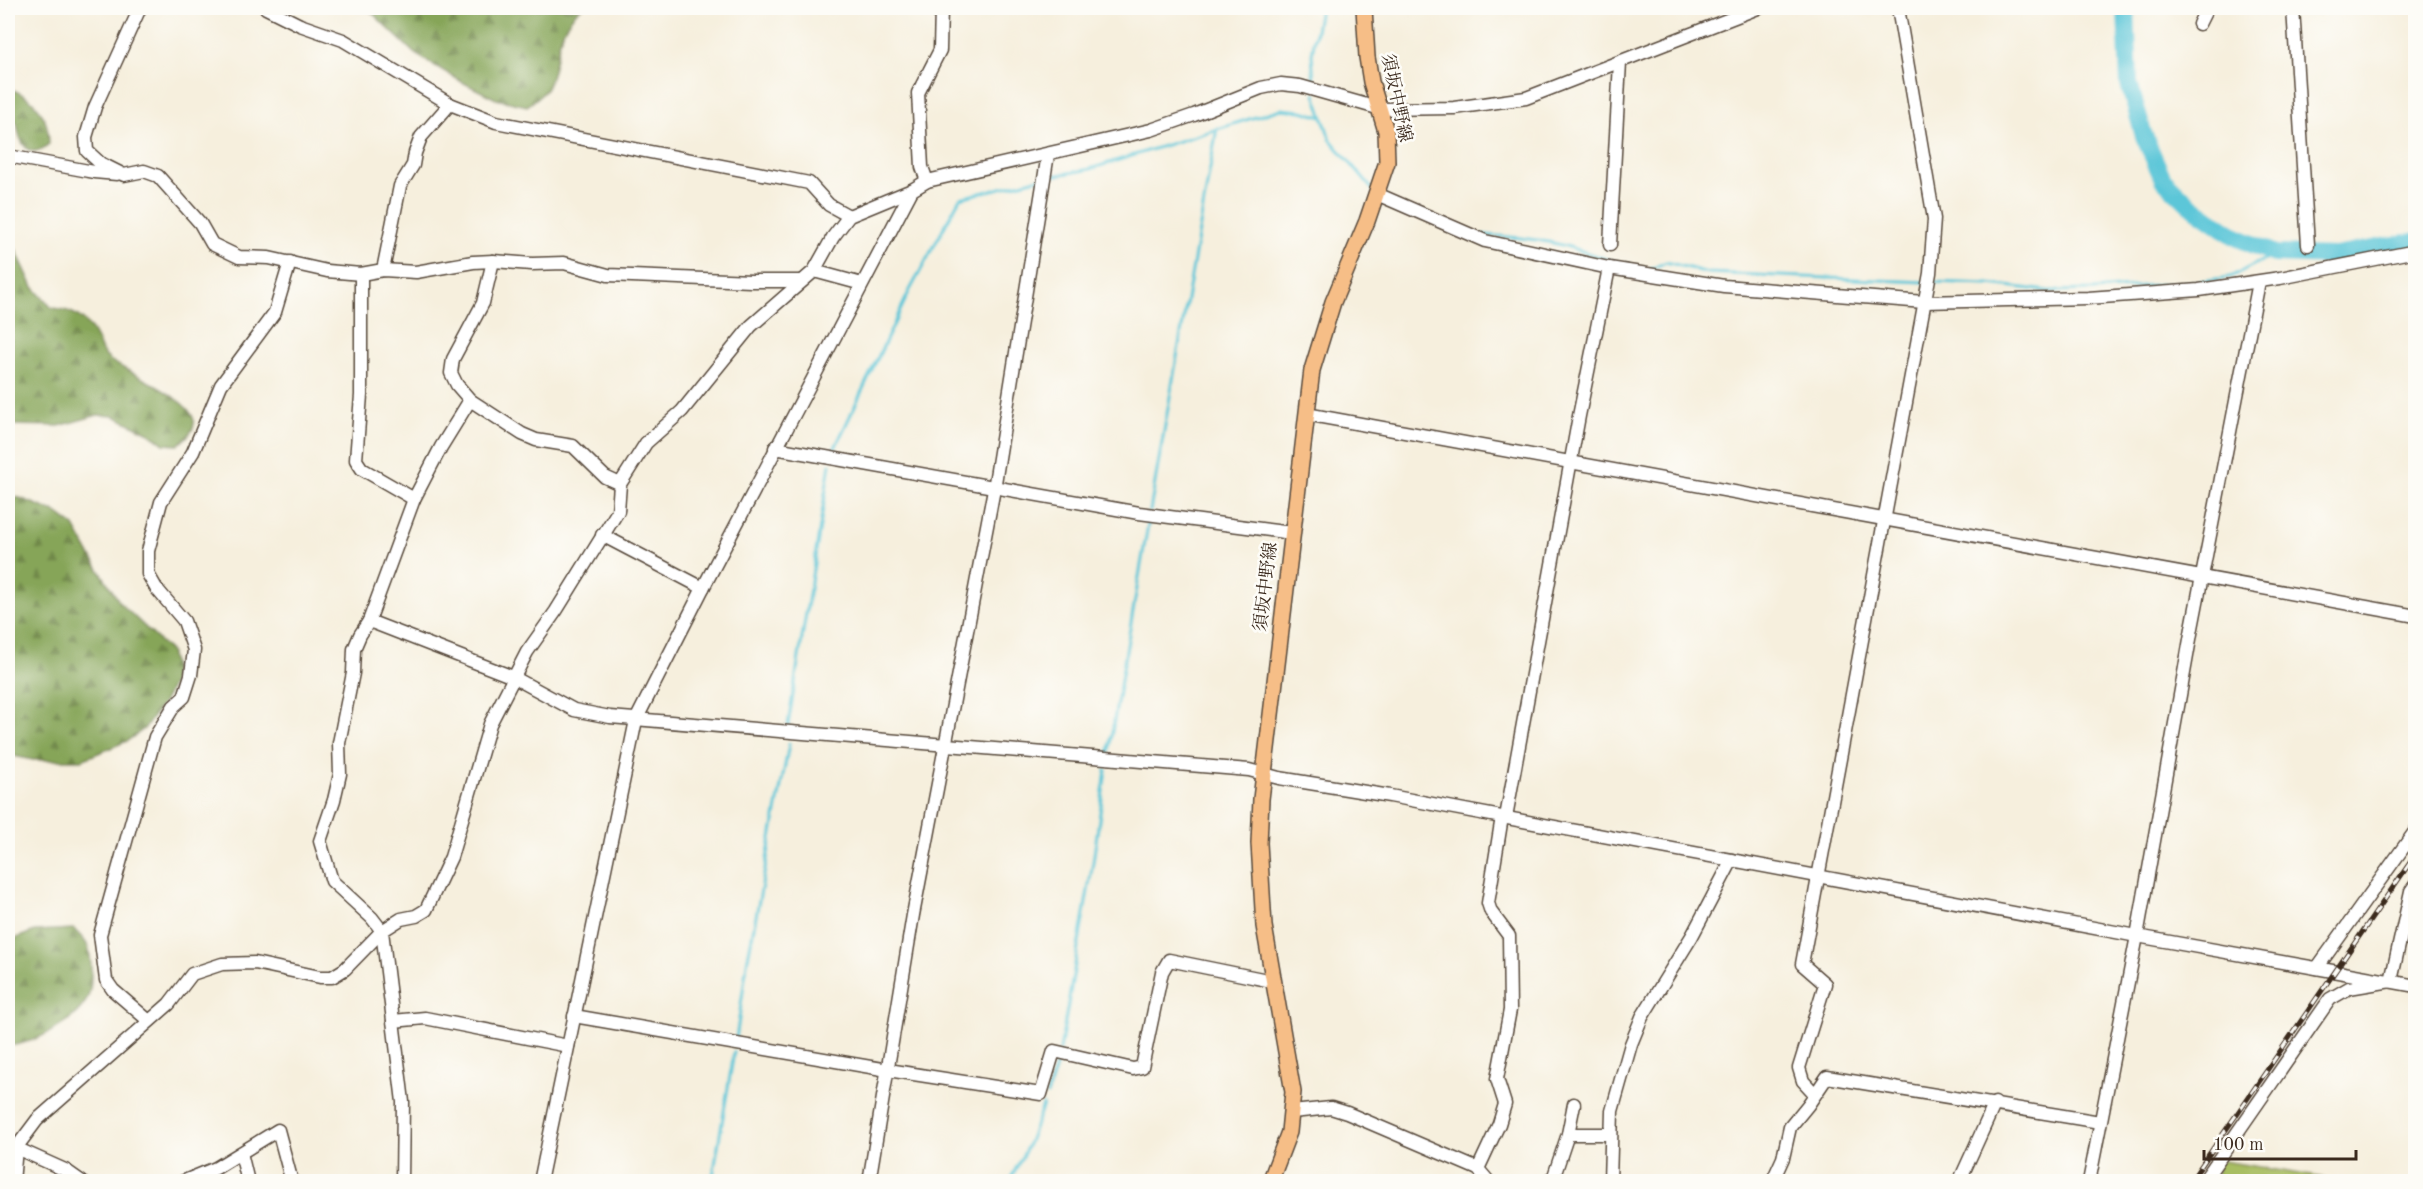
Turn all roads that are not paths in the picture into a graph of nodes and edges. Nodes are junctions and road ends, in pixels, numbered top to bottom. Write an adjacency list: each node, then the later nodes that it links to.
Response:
1 (140, 8): 15 (street)
2 (266, 8): 11 (street)
3 (941, 8): 16 (street)
4 (1364, 8): 12 (main road, 須坂中野線)
5 (1758, 8): 10 (street)
6 (1898, 8): 32 (street)
7 (2207, 8): 9 (street)
8 (2293, 8): 21 (street)
9 (2199, 24)
10 (1620, 62): 12 (street); 20 (street)
11 (450, 104): 19 (street); 26 (street)
12 (1381, 109): 13 (street); 18 (main road, 須坂中野線)
13 (1048, 154): 16 (street); 38 (street)
14 (8, 156): 15 (street)
15 (124, 175): 24 (street)
16 (927, 181): 17 (street)
17 (912, 190): 19 (street); 31 (street)
18 (1377, 194): 25 (street); 34 (main road, 須坂中野線)
19 (849, 216): 27 (street)
20 (1610, 245)
21 (2308, 245)
22 (2415, 251): 30 (street)
23 (493, 261): 26 (street); 29 (street); 33 (street)
24 (290, 262): 28 (street); 63 (street)
25 (1609, 268): 32 (street); 36 (street)
26 (383, 270): 28 (street)
27 (814, 271): 29 (street); 31 (street)
28 (361, 274): 39 (street)
29 (802, 281): 37 (street)
30 (2259, 282): 32 (street); 43 (street)
31 (862, 284): 35 (street)
32 (1924, 300): 40 (street)
33 (470, 400): 37 (street); 39 (street)
34 (1306, 414): 36 (street); 41 (main road, 須坂中野線)
35 (776, 448): 38 (street); 44 (street)
36 (1571, 460): 40 (street); 51 (street)
37 (620, 484): 42 (street)
38 (994, 489): 41 (street); 49 (street)
39 (414, 499): 46 (street)
40 (1886, 519): 43 (street); 54 (street)
41 (1292, 533): 50 (main road, 須坂中野線)
42 (602, 535): 44 (street); 47 (street)
43 (2202, 576): 45 (street); 57 (street)
44 (703, 588): 48 (street)
45 (2415, 616)
46 (369, 621): 47 (street); 56 (street)
47 (513, 677): 48 (street); 56 (street)
48 (636, 720): 49 (street); 62 (street)
49 (945, 744): 50 (street); 66 (street)
50 (1264, 774): 51 (street); 59 (main road, 須坂中野線)
51 (1504, 817): 53 (street); 76 (street)
52 (2415, 830): 58 (street)
53 (1732, 860): 54 (street); 73 (street)
54 (1818, 876): 57 (street); 67 (street)
55 (2415, 884): 60 (street)
56 (381, 931): 63 (street); 64 (street)
57 (2137, 936): 58 (street); 71 (street)
58 (2317, 968): 60 (street)
59 (1272, 981): 66 (street); 70 (main road, 須坂中野線)
60 (2391, 981): 61 (street); 93 (street)
61 (2415, 986)
62 (574, 1016): 65 (street); 66 (street)
63 (149, 1021): 74 (street)
64 (393, 1021): 65 (street); 83 (street)
65 (568, 1046): 84 (street)
66 (888, 1070): 85 (street)
67 (1815, 1094): 68 (street); 90 (street)
68 (1995, 1103): 71 (street); 91 (street)
69 (1574, 1104): 72 (street)
70 (1292, 1112): 76 (street); 86 (main road, 須坂中野線)
71 (2100, 1122): 92 (street)
72 (1568, 1134): 73 (street); 88 (street)
73 (1610, 1134): 89 (street)
74 (12, 1148): 77 (street); 78 (street)
75 (241, 1153): 80 (street); 81 (street); 82 (street)
76 (1478, 1169): 87 (street)
77 (65, 1176): 79 (street)
78 (13, 1182)
79 (82, 1182)
80 (182, 1182)
81 (248, 1182)
82 (292, 1182)
83 (402, 1182)
84 (540, 1182)
85 (869, 1182)
86 (1270, 1182)
87 (1489, 1182)
88 (1552, 1182)
89 (1610, 1182)
90 (1772, 1182)
91 (1959, 1182)
92 (2089, 1182)
93 (2203, 1182)

